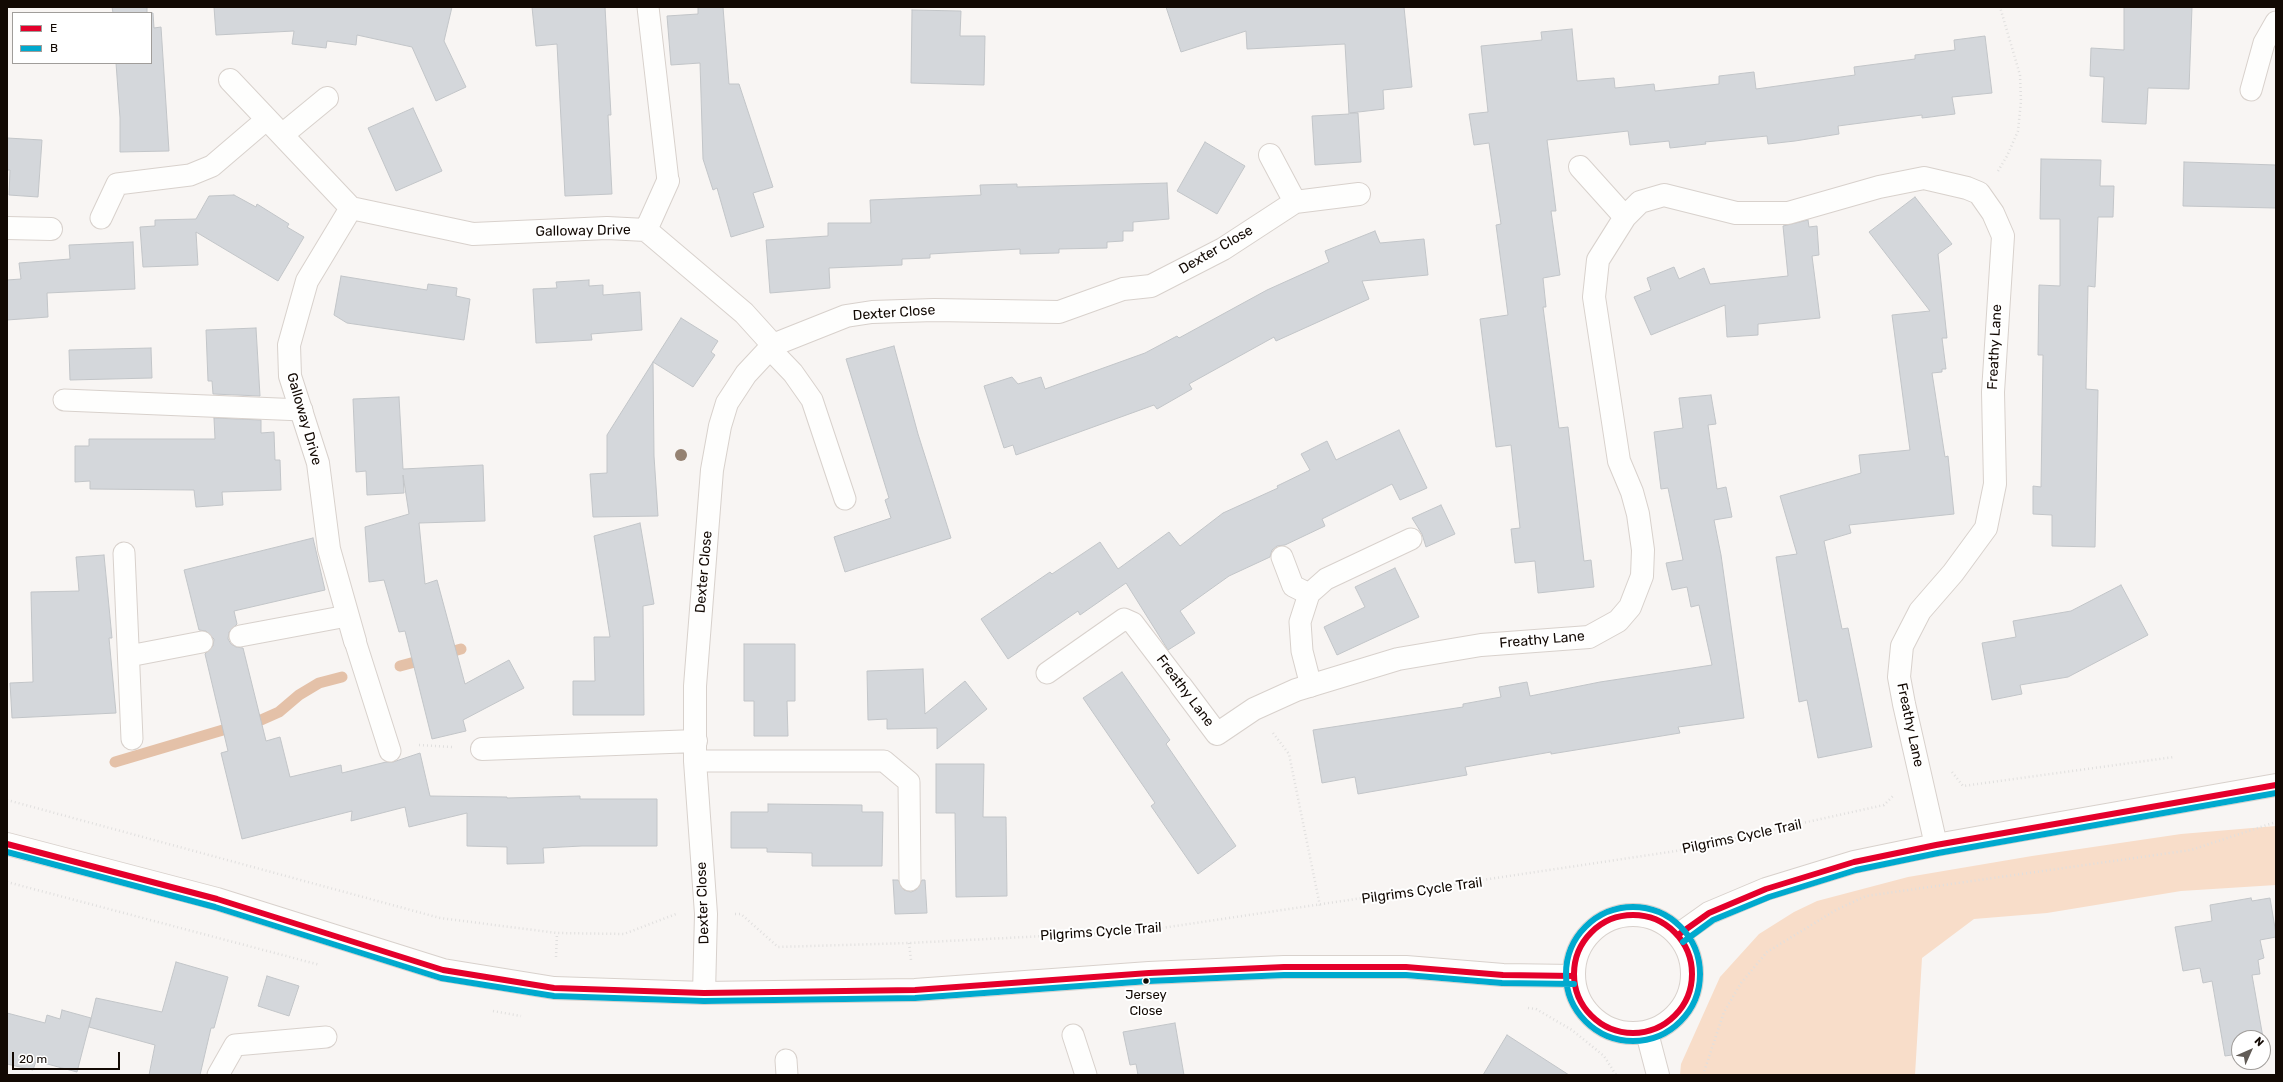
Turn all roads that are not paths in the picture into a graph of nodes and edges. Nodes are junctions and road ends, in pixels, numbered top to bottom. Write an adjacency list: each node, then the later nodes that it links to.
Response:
1 (648, 7): 10 (lane)
2 (2276, 22): 4 (lane)
3 (230, 80): 6 (street)
4 (2251, 90)
5 (327, 98): 7 (street)
6 (267, 119): 7 (street); 15 (lane)
7 (282, 135): 13 (street)
8 (1270, 155): 12 (street)
9 (1580, 168): 14 (street)
10 (668, 181): 18 (street)
11 (1359, 194): 12 (street, Dexter Close)
12 (1295, 202): 19 (street, Dexter Close)
13 (350, 208): 18 (street, Galloway Drive); 21 (street, Galloway Drive)
14 (1625, 217): 34 (street, Freathy Lane); 41 (street, Freathy Lane)
15 (101, 218)
16 (7, 228): 17 (street)
17 (51, 229)
18 (646, 230): 19 (street, Galloway Drive)
19 (771, 347): 22 (lane); 38 (street, Dexter Close)
20 (64, 400): 21 (lane)
21 (302, 410): 27 (street, Galloway Drive)
22 (845, 499)
23 (1411, 538): 26 (lane)
24 (124, 553): 31 (lane)
25 (1282, 557): 26 (lane)
26 (1309, 594): 34 (lane)
27 (347, 616): 28 (lane); 29 (street, Galloway Drive)
28 (240, 636)
29 (355, 641): 37 (lane)
30 (202, 642): 31 (lane)
31 (129, 656): 35 (lane)
32 (1047, 673): 33 (lane, Freathy Lane)
33 (1180, 686): 34 (street, Freathy Lane)
34 (1311, 686)
35 (132, 739)
36 (482, 749): 38 (street)
37 (390, 751)
38 (695, 751): 42 (lane); 45 (street, Dexter Close)
39 (2276, 785): 41 (street)
40 (7, 844): 45 (street)
41 (1936, 845): 43 (street)
42 (910, 880)
43 (1678, 935): 44 (street); 46 (street)
44 (1574, 976): 45 (street); 46 (street)
45 (704, 993)
46 (1647, 1032): 51 (street)
47 (1073, 1035): 50 (lane)
48 (326, 1036): 49 (lane)
49 (218, 1075)
50 (1086, 1075)
51 (1658, 1075)

